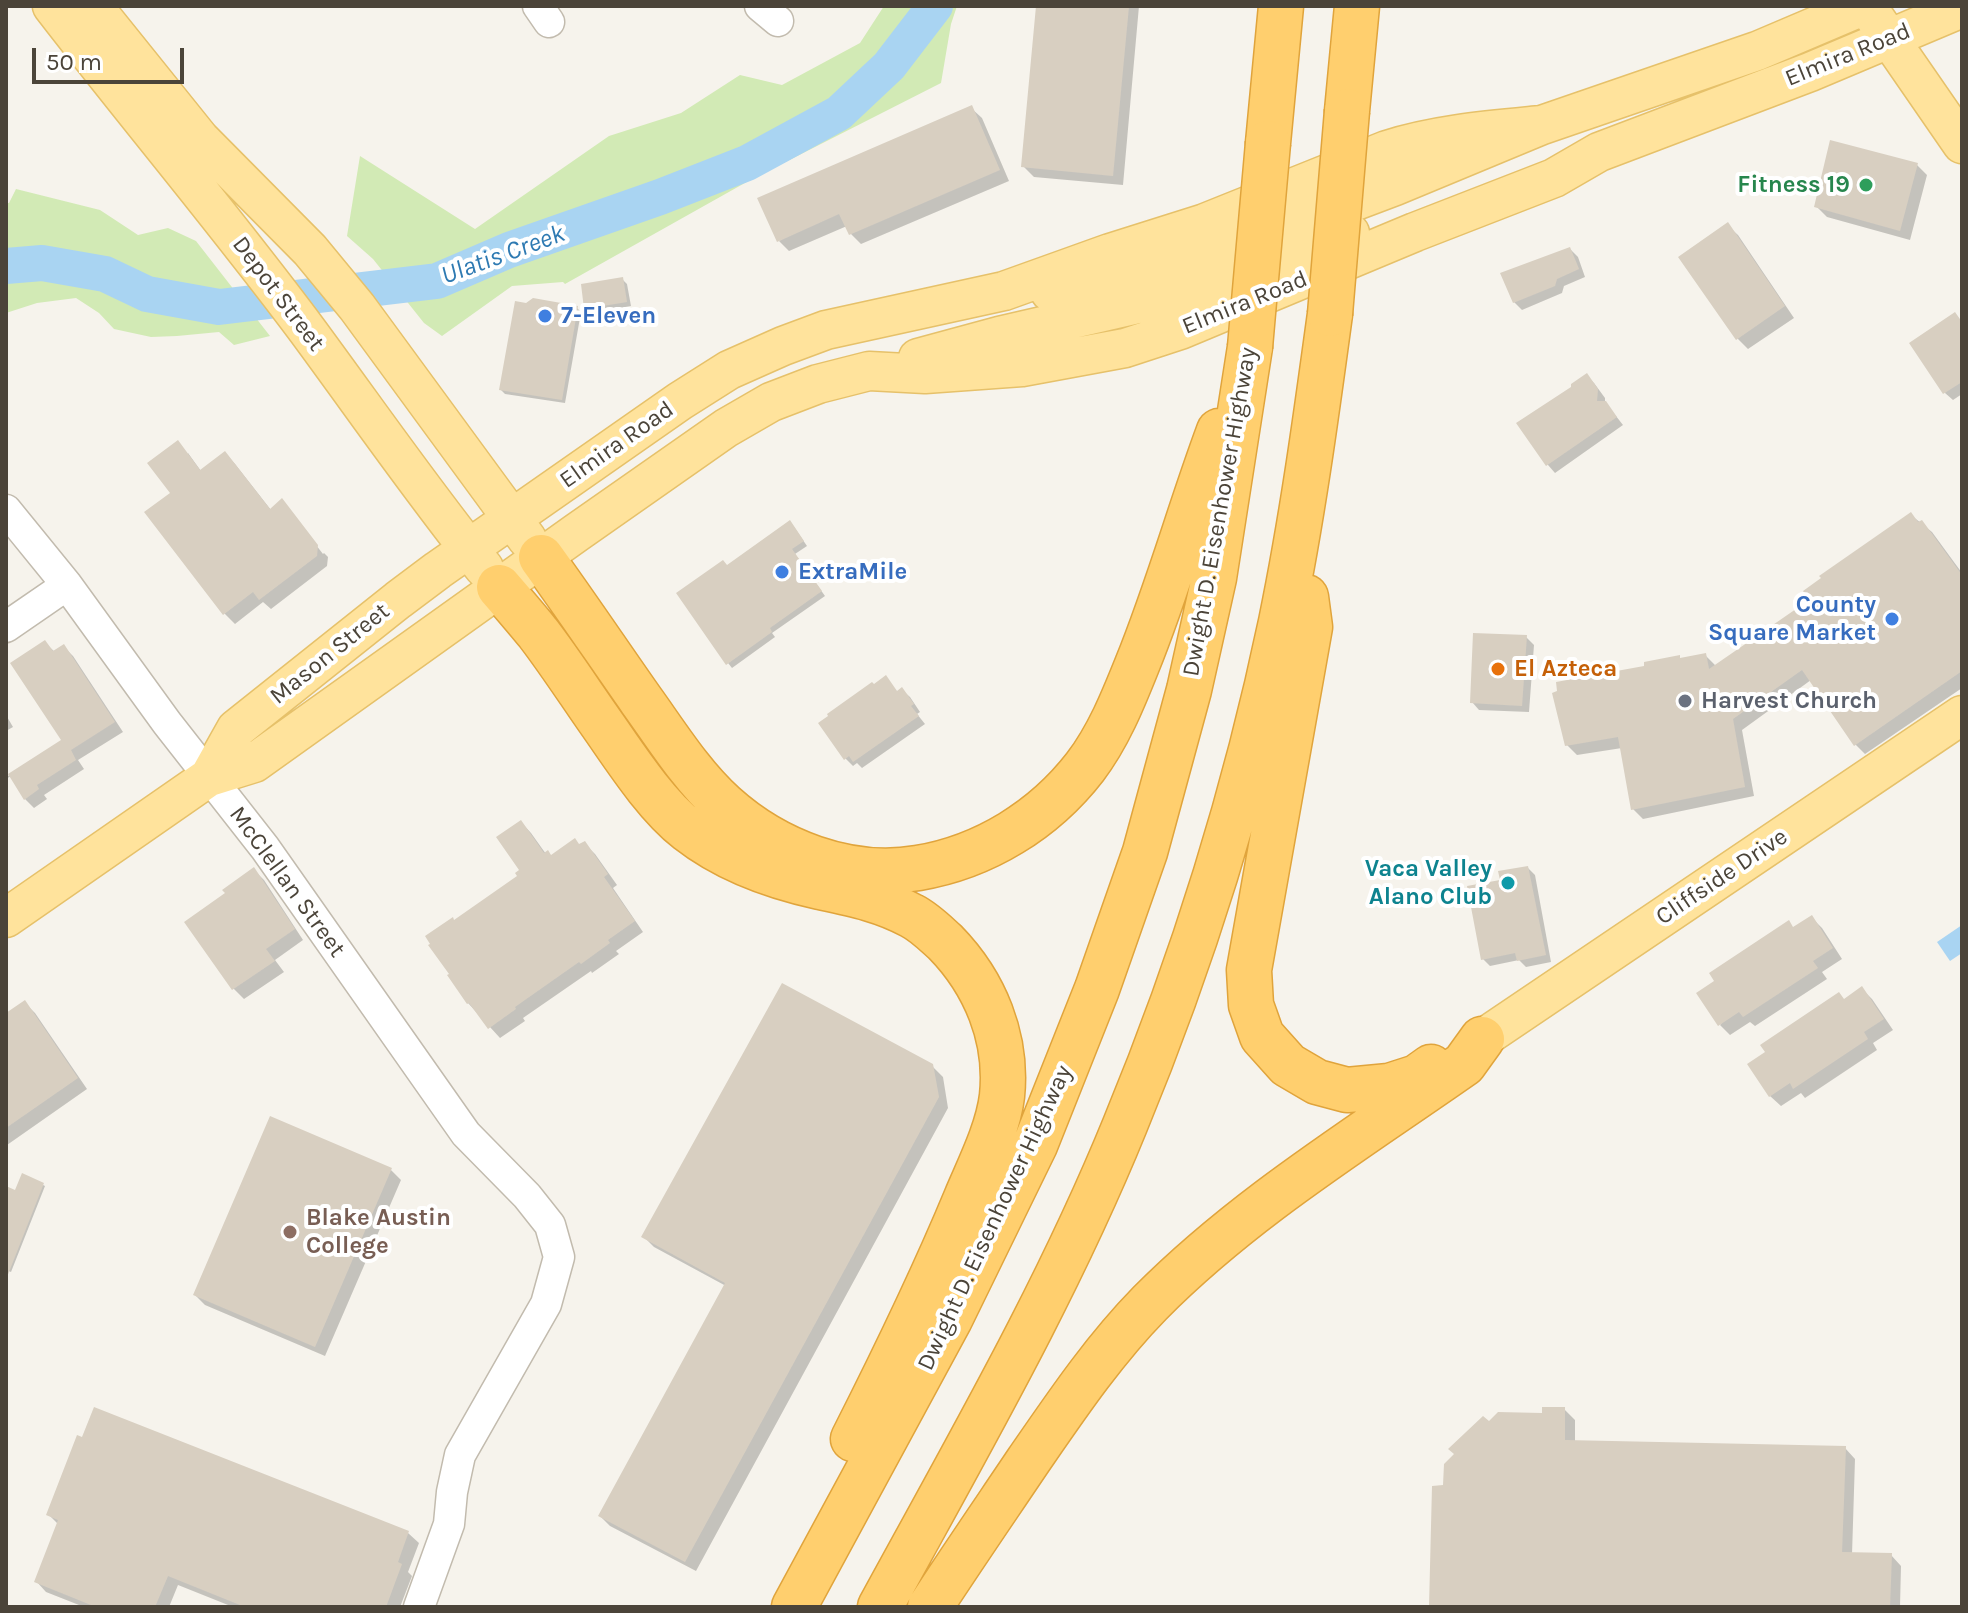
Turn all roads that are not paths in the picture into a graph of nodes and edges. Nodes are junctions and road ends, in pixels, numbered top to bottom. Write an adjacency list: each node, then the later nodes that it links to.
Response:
1 (52, 6): 13 (main road, Depot Street)
2 (93, 6): 11 (main road, Depot Street)
3 (1281, 6): 9 (highway, Dwight D. Eisenhower Highway, bridge)
4 (1357, 6): 12 (highway, bridge)
5 (1865, 6): 7 (main road); 11 (main road, Elmira Road)
6 (1962, 8): 7 (main road, Elmira Road)
7 (1891, 39): 8 (main road); 14 (main road, Elmira Road)
8 (1962, 144)
9 (1250, 347): 14 (highway); 24 (highway, Dwight D. Eisenhower Highway)
10 (6, 510): 15 (street, McClellan Street)
11 (513, 518): 13 (main road, Elmira Road); 14 (main road, Depot Street)
12 (1298, 530): 21 (highway); 25 (highway)
13 (468, 549): 16 (main road, Depot Street); 19 (main road, Mason Street)
14 (541, 557): 16 (main road, Elmira Road)
15 (67, 585): 17 (street); 19 (street, McClellan Street)
16 (499, 587): 19 (main road, Mason Street); 23 (highway)
17 (6, 627)
18 (1962, 715): 21 (main road, Cliffside Drive)
19 (209, 777): 20 (main road, Mason Street); 22 (street, McClellan Street)
20 (6, 918)
21 (1482, 1039): 26 (highway)
22 (419, 1607)
23 (782, 1607)
24 (794, 1607)
25 (880, 1607)
26 (930, 1607)

